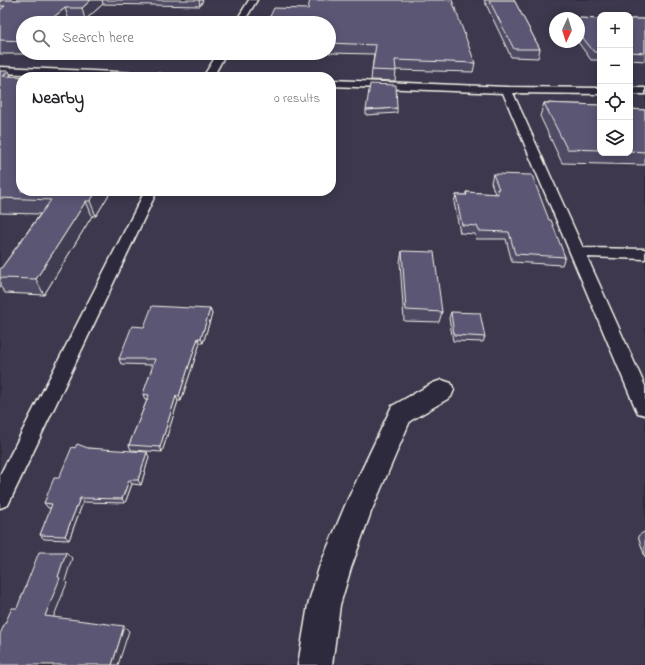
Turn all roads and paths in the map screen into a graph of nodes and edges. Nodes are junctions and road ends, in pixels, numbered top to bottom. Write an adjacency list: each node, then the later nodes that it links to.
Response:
1 (253, 0): 2 (lane)
2 (243, 16)
3 (218, 60): 6 (lane)
4 (0, 70): 5 (lane)
5 (46, 72)
6 (211, 72)
7 (336, 83): 8 (lane)
8 (507, 90): 9 (lane); 13 (lane)
9 (597, 91)
10 (633, 91): 11 (lane)
11 (645, 91)
12 (149, 196): 17 (lane)
13 (577, 252): 14 (lane); 16 (lane)
14 (645, 254)
15 (442, 390): 18 (street)
16 (645, 407)
17 (0, 498)
18 (315, 665)

